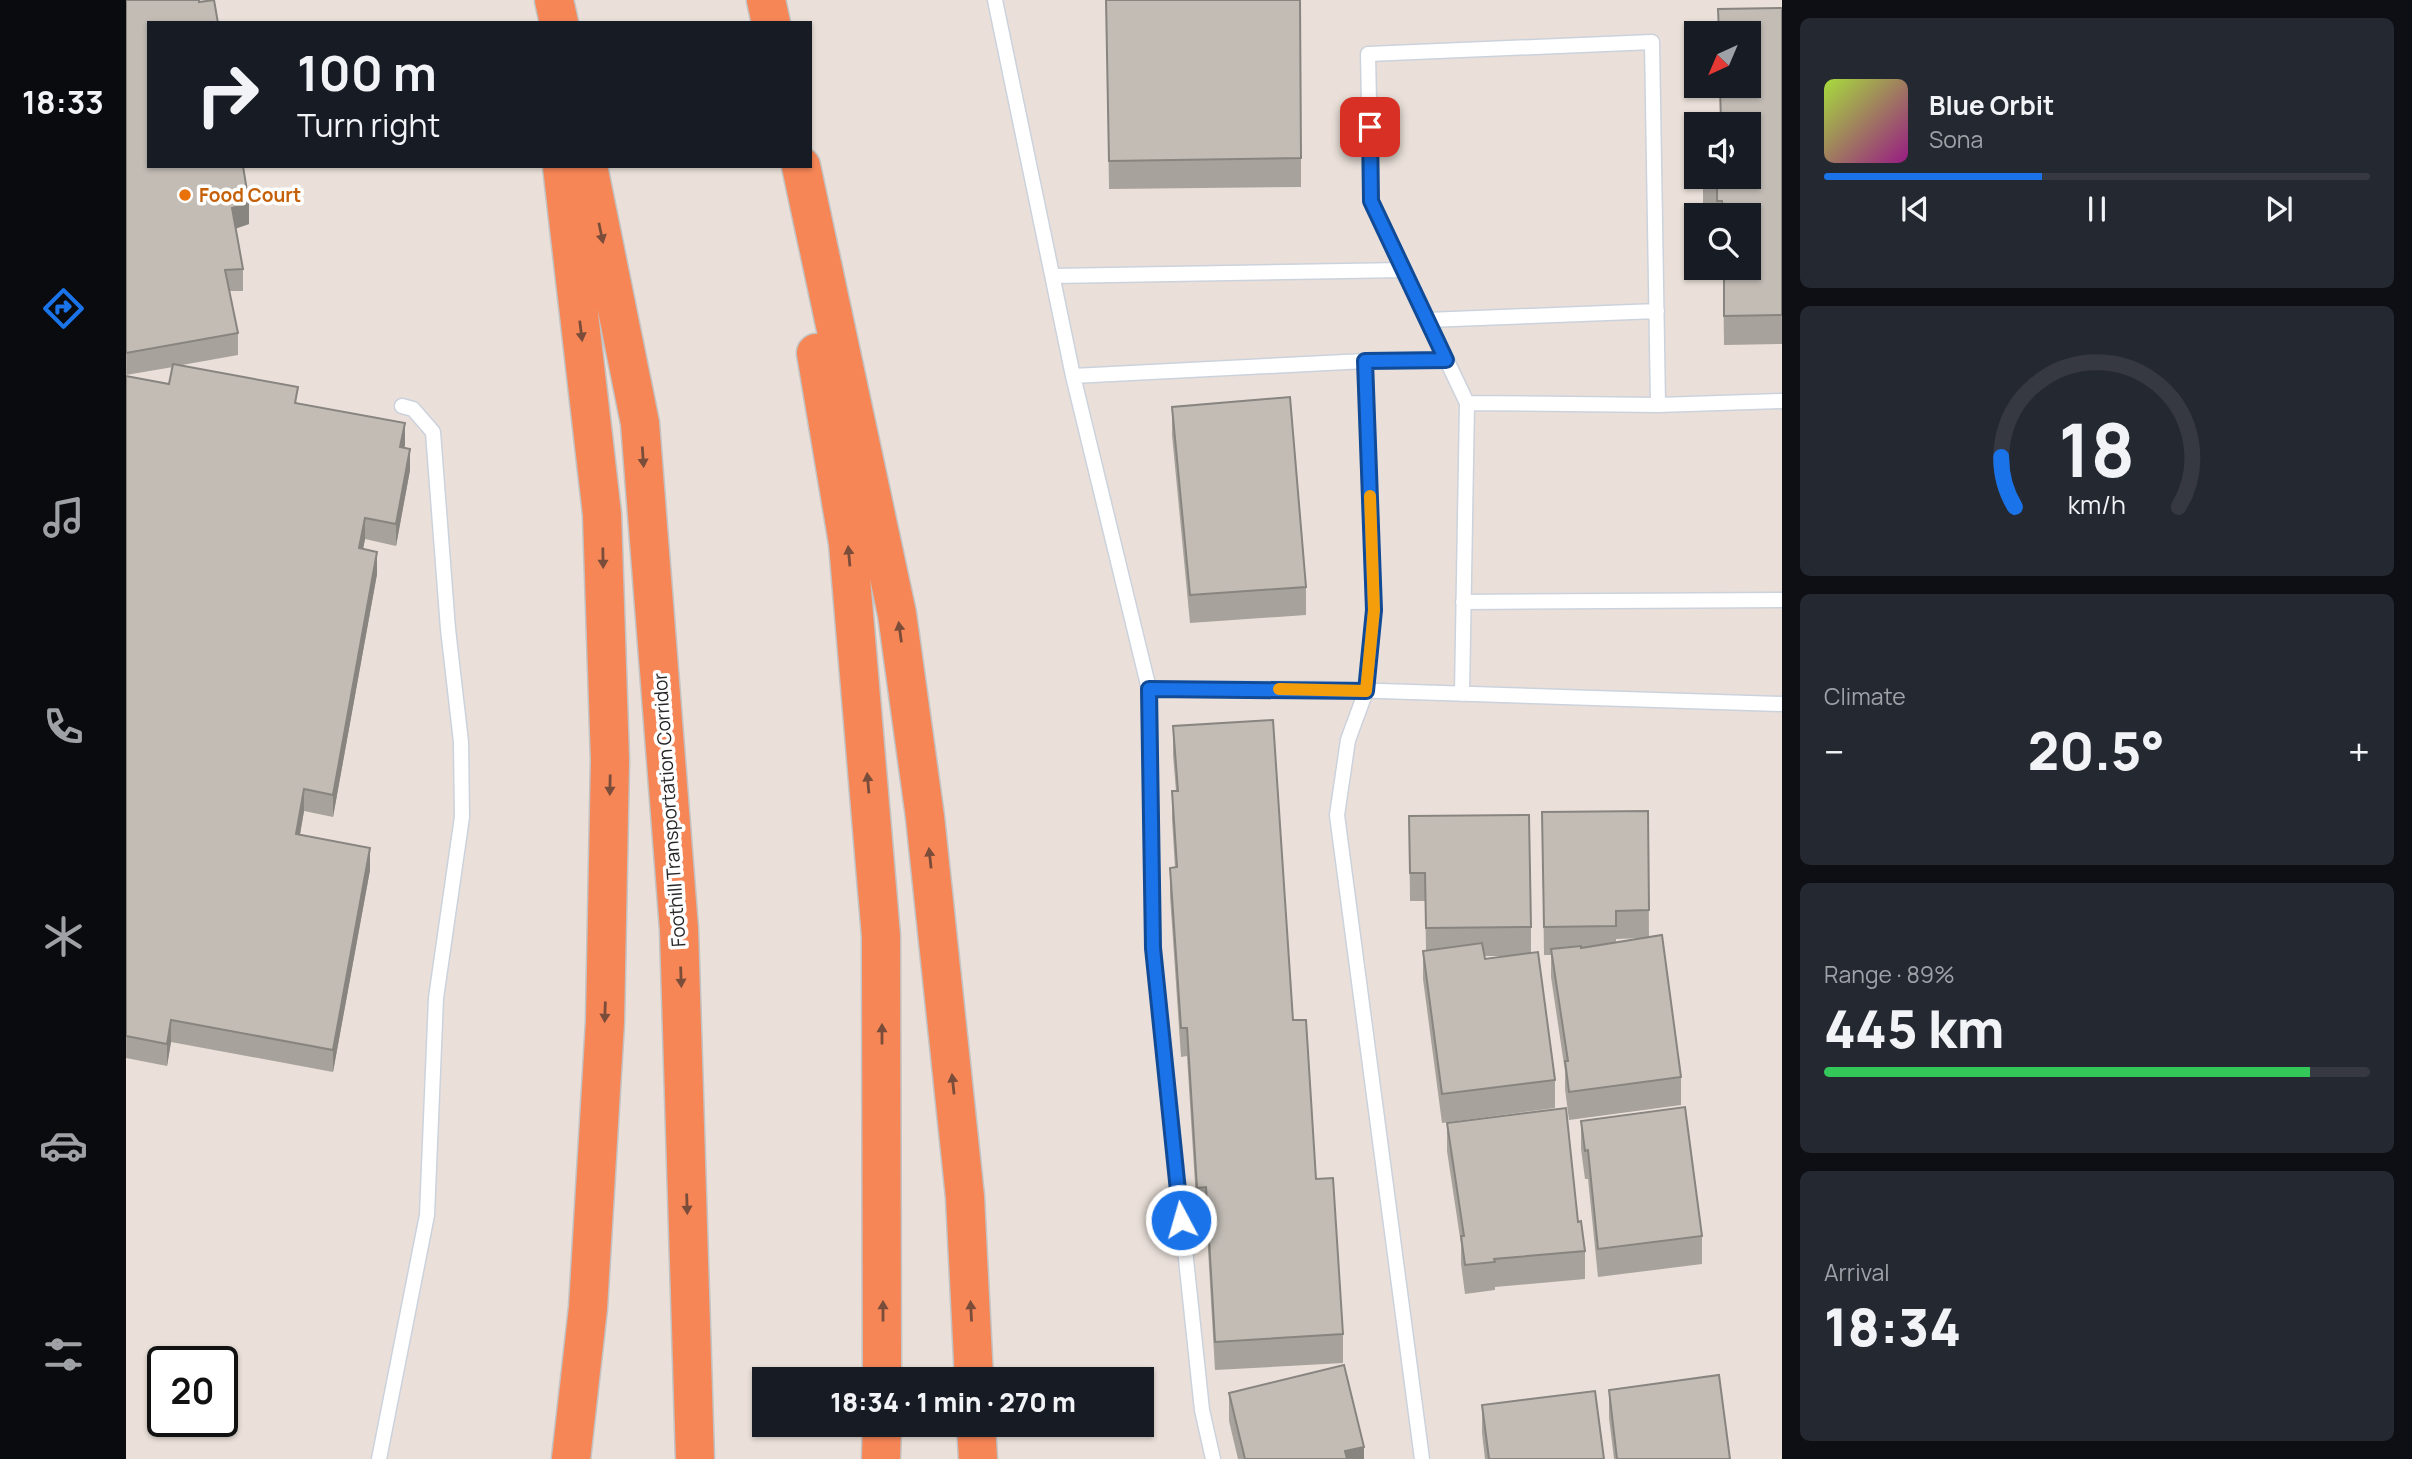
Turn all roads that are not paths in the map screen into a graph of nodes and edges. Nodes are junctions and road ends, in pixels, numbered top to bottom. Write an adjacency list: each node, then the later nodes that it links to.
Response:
1 (542, 0): 6 (highway)
2 (554, 0): 7 (highway)
3 (758, 0): 8 (highway)
4 (766, 0): 9 (highway)
5 (995, 0): 15 (lane)
6 (545, 21)
7 (559, 21)
8 (762, 21)
9 (771, 21)
10 (562, 168): 37 (highway, one-way to 37)
11 (588, 168): 38 (highway, Foothill Transportation Corridor, one-way to 38)
12 (786, 168): 32 (highway, one-way to 12)
13 (801, 168): 33 (highway, one-way to 13)
14 (1404, 270): 15 (lane); 16 (lane); 17 (lane)
15 (1053, 276): 20 (lane)
16 (1657, 311): 17 (lane); 23 (lane)
17 (1427, 320): 18 (lane)
18 (1446, 360): 19 (lane); 22 (lane)
19 (1365, 361): 20 (lane); 28 (lane)
20 (1073, 376): 27 (lane)
21 (1782, 401): 23 (lane)
22 (1466, 403): 23 (lane); 26 (lane)
23 (1658, 405)
24 (402, 406): 36 (lane)
25 (1782, 600): 26 (lane)
26 (1463, 602): 29 (lane)
27 (1149, 689): 28 (lane); 41 (lane)
28 (1366, 691): 29 (lane); 42 (lane)
29 (1462, 694): 31 (lane)
30 (1782, 694): 31 (lane)
31 (1782, 704)
32 (883, 1367)
33 (973, 1367)
34 (882, 1437): 39 (highway)
35 (977, 1437): 40 (highway)
36 (379, 1459)
37 (571, 1459)
38 (695, 1459)
39 (881, 1459)
40 (978, 1459)
41 (1213, 1459)
42 (1422, 1459)

